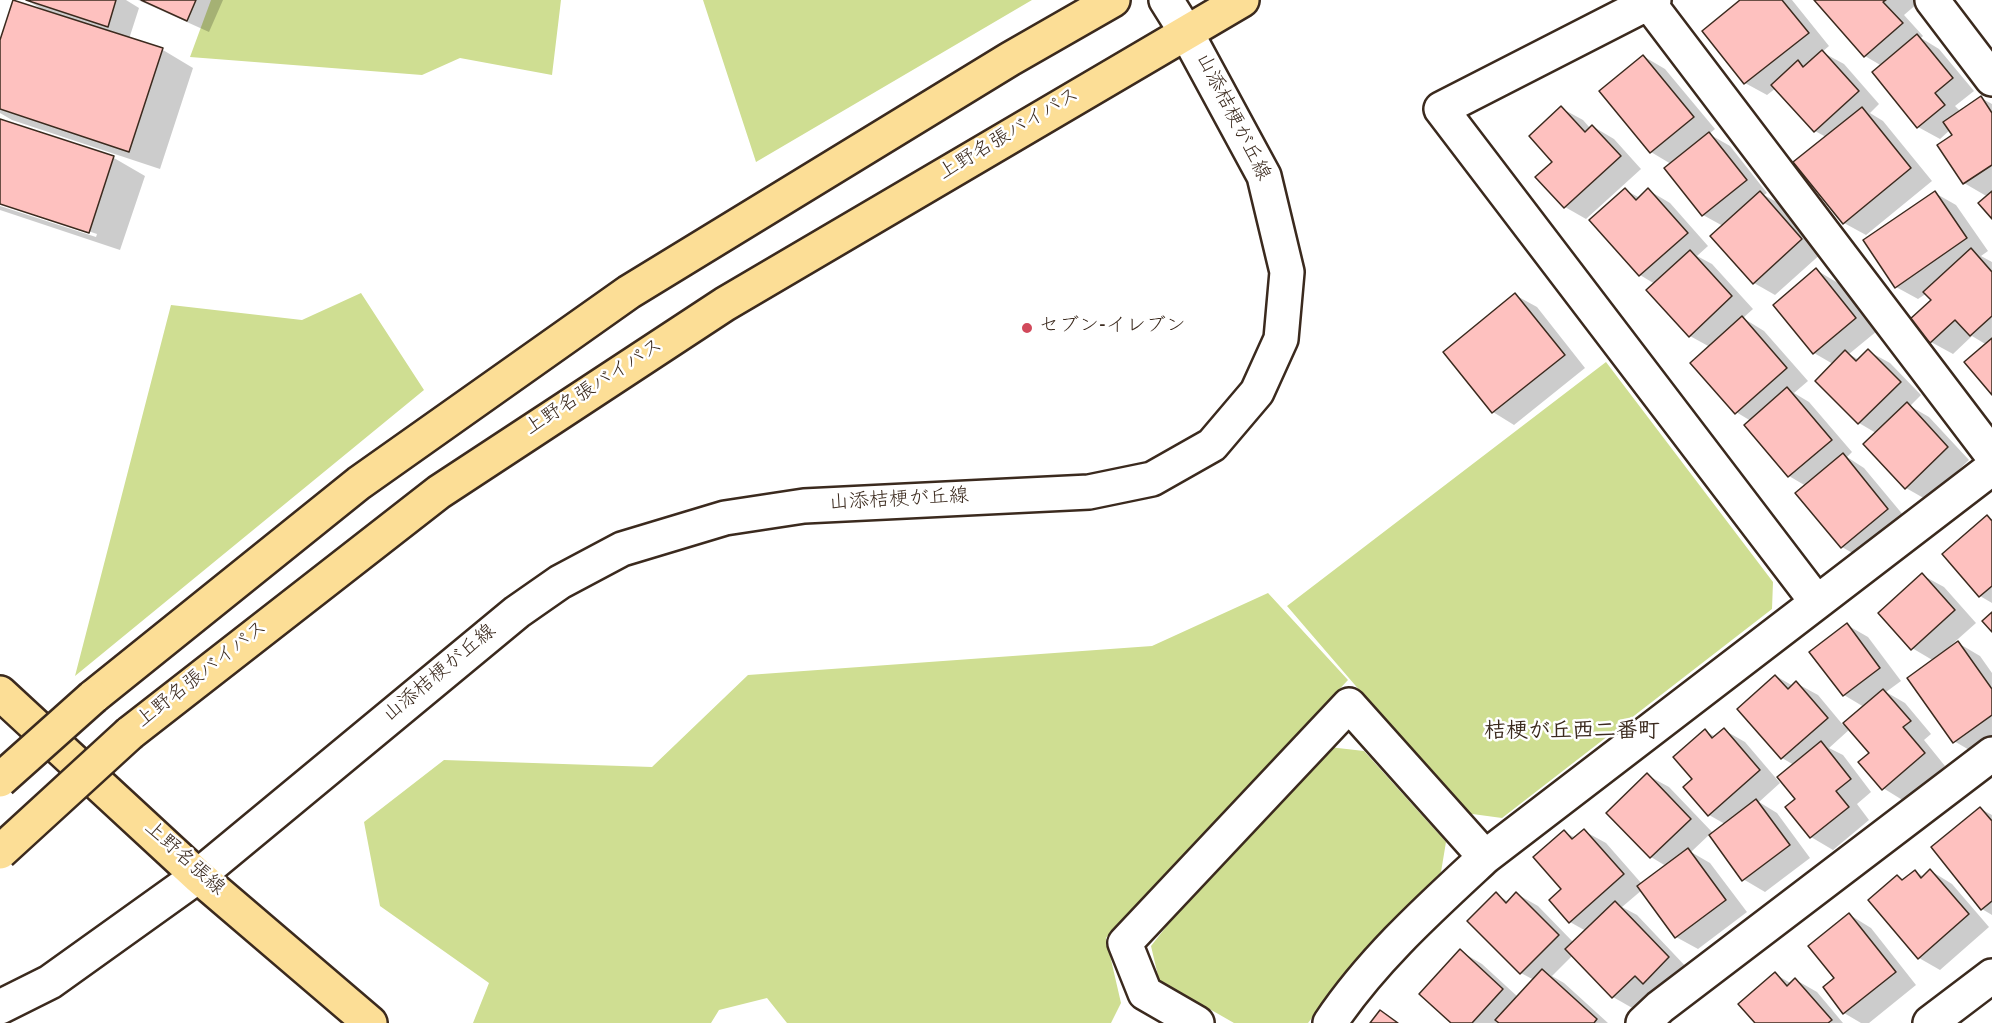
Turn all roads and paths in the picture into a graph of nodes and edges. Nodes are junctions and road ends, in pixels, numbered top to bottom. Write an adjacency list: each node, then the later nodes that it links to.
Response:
1 (1113, 0): 13 (main road, bridge)
2 (1166, 0): 6 (street, 山添桔梗が丘線)
3 (1242, 0): 6 (main road, 上野名張バイパス)
4 (1932, 0): 7 (street)
5 (1651, 1): 8 (street); 10 (street)
6 (1186, 32): 14 (main road, 上野名張バイパス, bridge); 16 (street, 山添桔梗が丘線)
7 (1992, 79)
8 (1992, 455)
9 (1992, 468): 10 (street)
10 (1816, 601): 15 (street)
11 (0, 693): 16 (main road, 上野名張線)
12 (1992, 754): 22 (street)
13 (0, 780)
14 (0, 852)
15 (1485, 857): 20 (street); 21 (street)
16 (198, 876): 18 (street, 山添桔梗が丘線); 19 (main road, 上野名張線)
17 (1992, 976): 23 (street)
18 (0, 1007)
19 (370, 1023)
20 (1197, 1023)
21 (1330, 1023)
22 (1643, 1023)
23 (1930, 1023)

